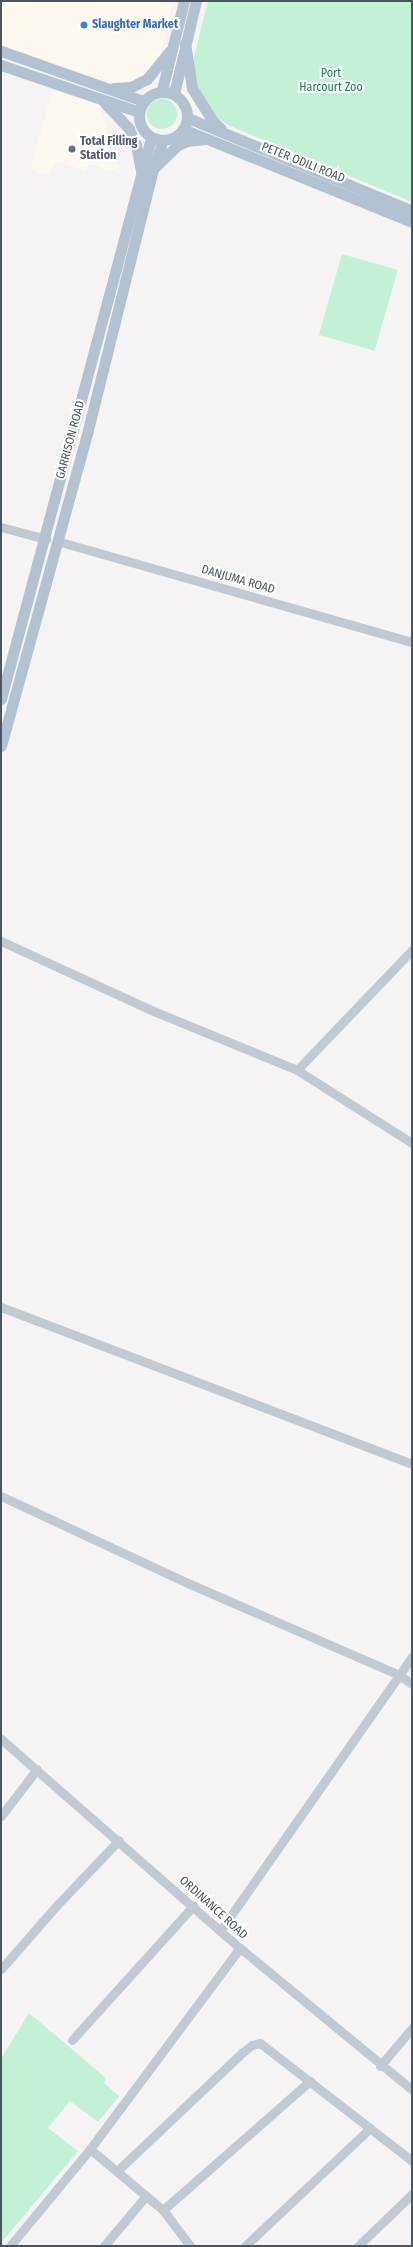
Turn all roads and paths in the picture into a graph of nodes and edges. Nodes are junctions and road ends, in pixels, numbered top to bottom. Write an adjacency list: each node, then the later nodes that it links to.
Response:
1 (184, 1): 3 (main road)
2 (196, 1): 3 (main road)
3 (179, 44): 6 (main road); 7 (main road); 8 (main road); 14 (main road)
4 (1, 51): 6 (main road)
5 (1, 65): 9 (main road)
6 (107, 88): 10 (main road)
7 (162, 90): 8 (main road); 10 (main road)
8 (174, 94): 12 (main road)
9 (98, 98): 11 (main road); 18 (main road)
10 (143, 101): 11 (main road)
11 (139, 112): 16 (main road)
12 (188, 118): 13 (main road); 14 (main road, PETER ODILI ROAD)
13 (183, 129): 15 (main road, PETER ODILI ROAD); 16 (main road)
14 (228, 135): 19 (main road, PETER ODILI ROAD)
15 (208, 138): 17 (main road); 20 (main road, PETER ODILI ROAD)
16 (157, 139): 17 (main road, GARRISON ROAD); 18 (main road, GARRISON ROAD)
17 (153, 170): 23 (main road, GARRISON ROAD)
18 (142, 175): 22 (main road, GARRISON ROAD)
19 (412, 211)
20 (412, 222)
21 (1, 527): 22 (street)
22 (46, 539): 25 (main road, GARRISON ROAD)
23 (57, 541): 24 (street, DANJUMA ROAD); 26 (main road, GARRISON ROAD)
24 (412, 642)
25 (1, 699)
26 (1, 746)
27 (1, 941): 29 (street)
28 (412, 950): 29 (street)
29 (297, 1070): 30 (street)
30 (412, 1143)
31 (1, 1307): 32 (street)
32 (412, 1464)
33 (1, 1496): 35 (street)
34 (412, 1657): 35 (street)
35 (399, 1675): 36 (street); 42 (street)
36 (412, 1684)
37 (1, 1739): 38 (street, ORDINANCE ROAD)
38 (37, 1769): 39 (street); 40 (street, ORDINANCE ROAD)
39 (1, 1816)
40 (119, 1840): 41 (street, ORDINANCE ROAD); 44 (street)
41 (193, 1906): 42 (street, ORDINANCE ROAD); 46 (street)
42 (220, 1931): 43 (street, ORDINANCE ROAD)
43 (240, 1948): 47 (street, ORDINANCE ROAD); 51 (street)
44 (1, 1969)
45 (412, 2028): 47 (street)
46 (72, 2040)
47 (380, 2066): 49 (street, ORDINANCE ROAD)
48 (310, 2081): 50 (street); 53 (street); 56 (street)
49 (412, 2090)
50 (370, 2128): 52 (street); 60 (street)
51 (90, 2149): 53 (street); 57 (street)
52 (412, 2161)
53 (117, 2171): 55 (street)
54 (412, 2194): 61 (street)
55 (146, 2196): 56 (street); 58 (street)
56 (163, 2210): 59 (street)
57 (10, 2246)
58 (104, 2246)
59 (190, 2246)
60 (245, 2246)
61 (358, 2246)

